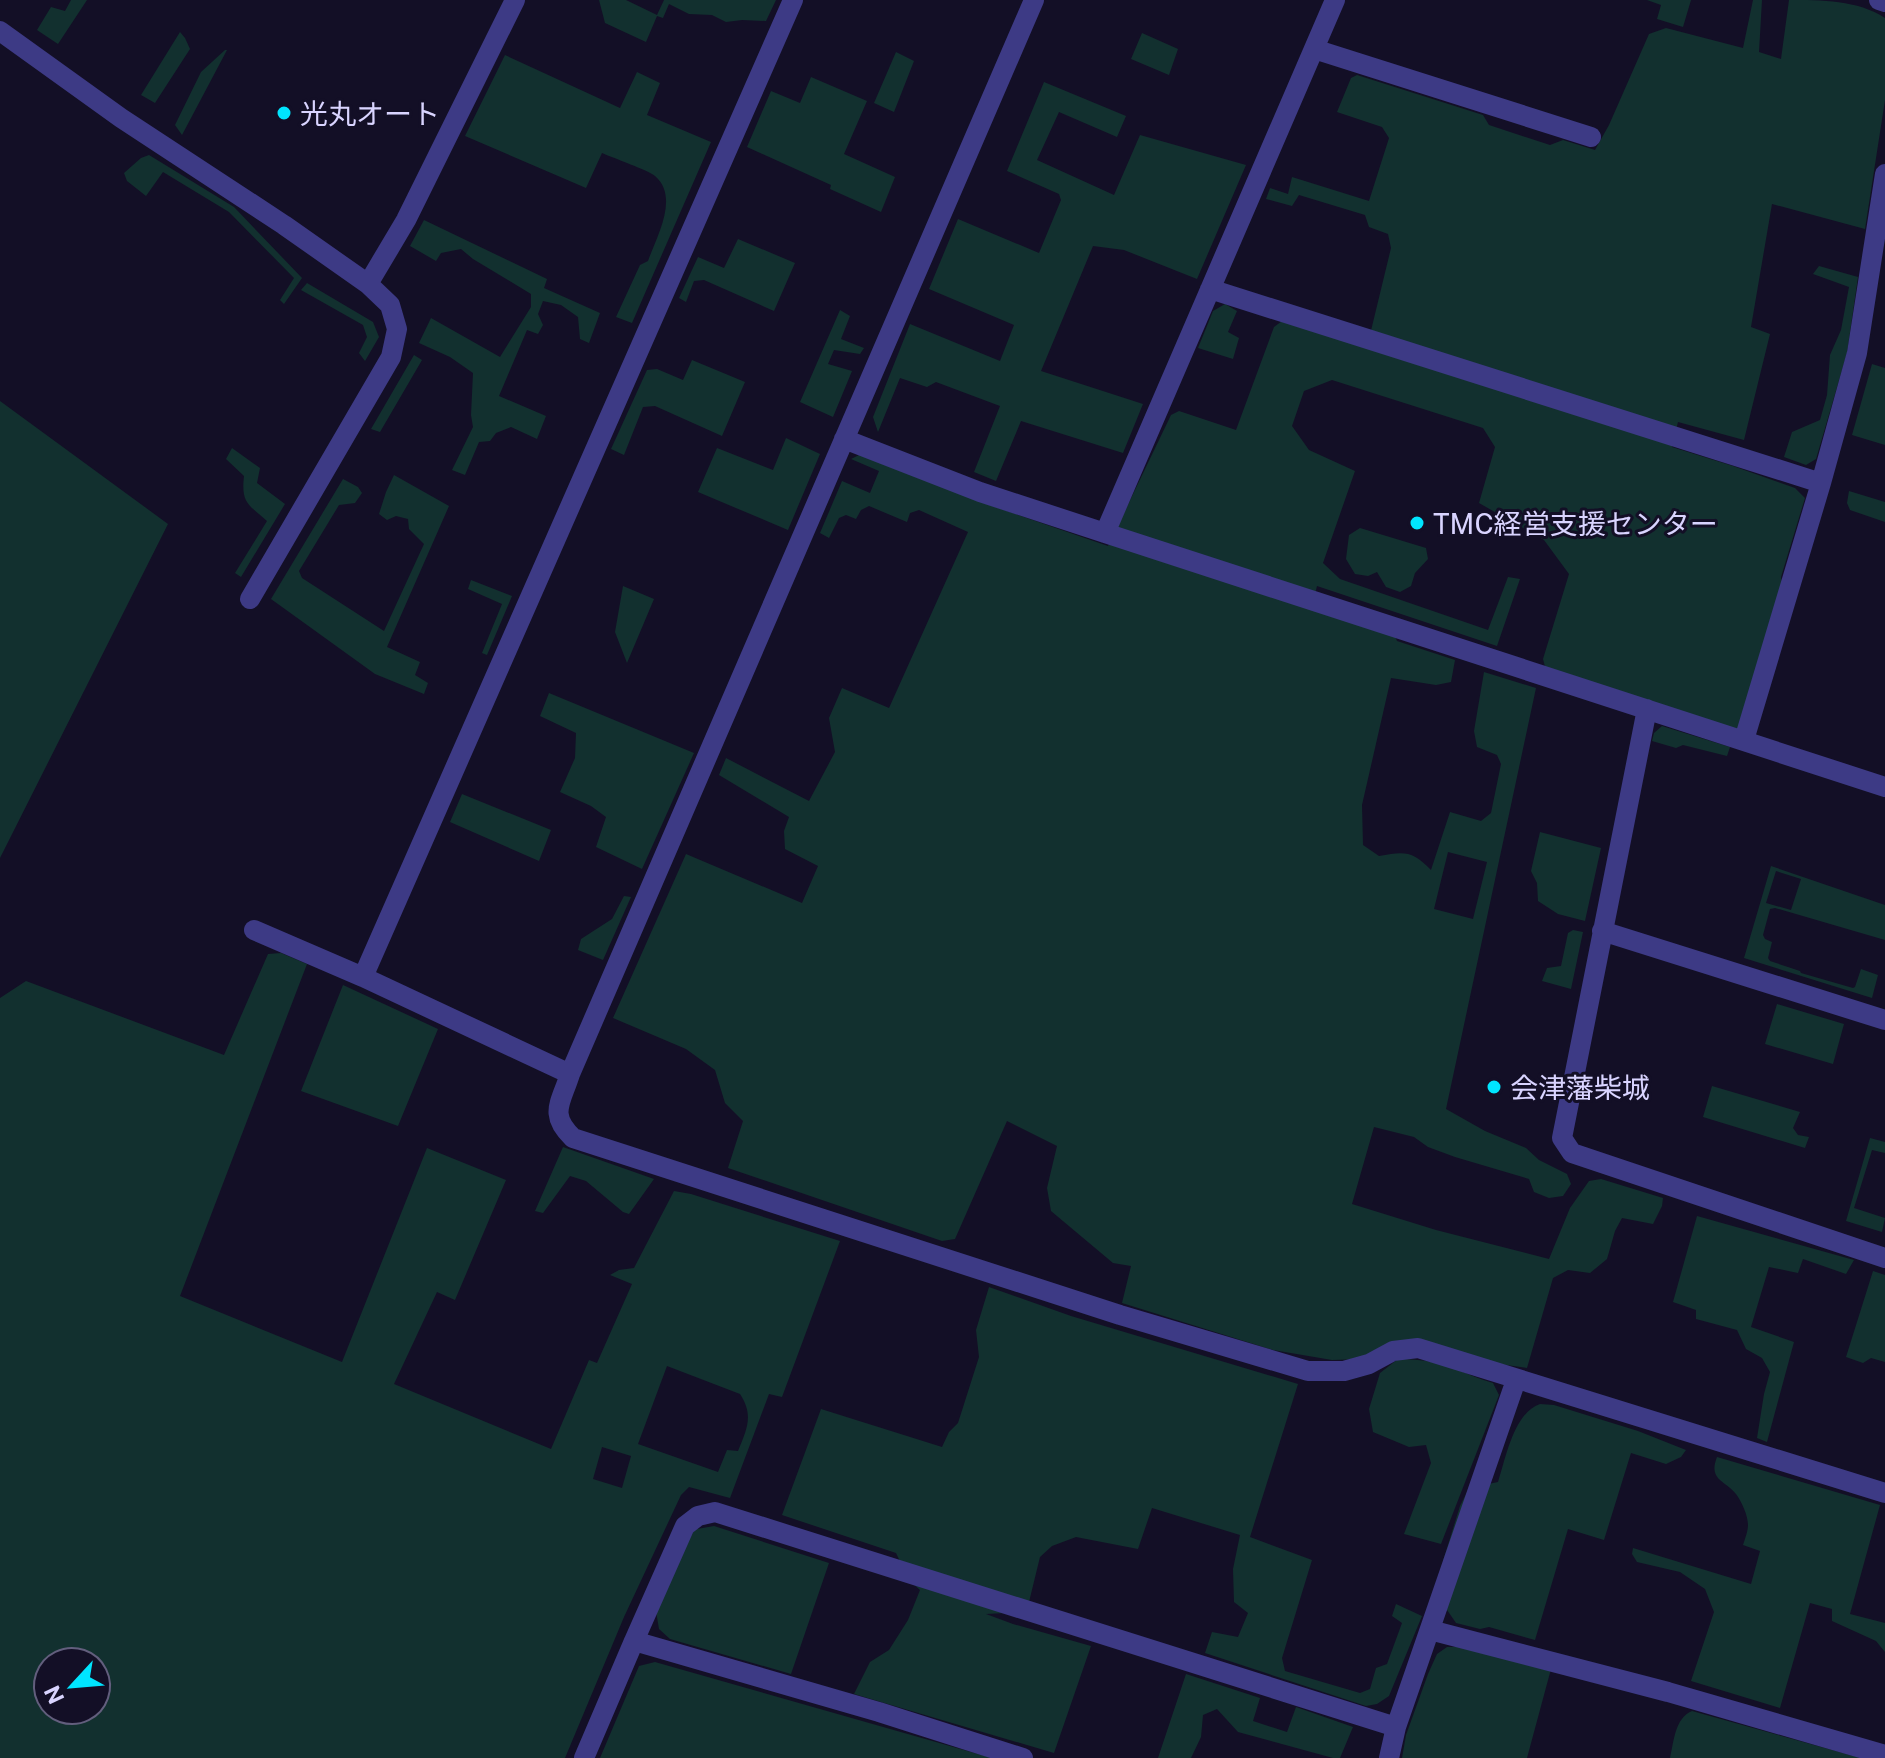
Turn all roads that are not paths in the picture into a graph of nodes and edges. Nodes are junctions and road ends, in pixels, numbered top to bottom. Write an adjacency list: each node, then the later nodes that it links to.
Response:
1 (515, 0): 11 (street)
2 (793, 0): 22 (street)
3 (1034, 0): 13 (street)
4 (1335, 0): 8 (street)
5 (1879, 0): 6 (street)
6 (1885, 2)
7 (0, 31): 11 (street)
8 (1314, 49): 9 (street); 12 (street)
9 (1591, 137)
10 (1885, 174): 14 (street)
11 (368, 284): 16 (street)
12 (1210, 289): 14 (street); 15 (street)
13 (844, 439): 15 (street); 24 (street)
14 (1821, 483): 18 (street)
15 (1105, 533): 17 (street)
16 (250, 599)
17 (1647, 709): 18 (street); 21 (street)
18 (1744, 740): 19 (street)
19 (1885, 787)
20 (254, 930): 22 (street)
21 (1602, 931): 23 (street); 25 (street)
22 (363, 977): 24 (street)
23 (1885, 1020)
24 (570, 1074): 26 (street)
25 (1885, 1258)
26 (1516, 1380): 27 (street); 28 (street)
27 (1885, 1493)
28 (1430, 1630): 30 (street); 31 (street)
29 (634, 1641): 30 (street); 32 (street); 33 (street)
30 (1396, 1727): 34 (street)
31 (1885, 1755)
32 (584, 1758)
33 (1023, 1758)
34 (1389, 1758)

